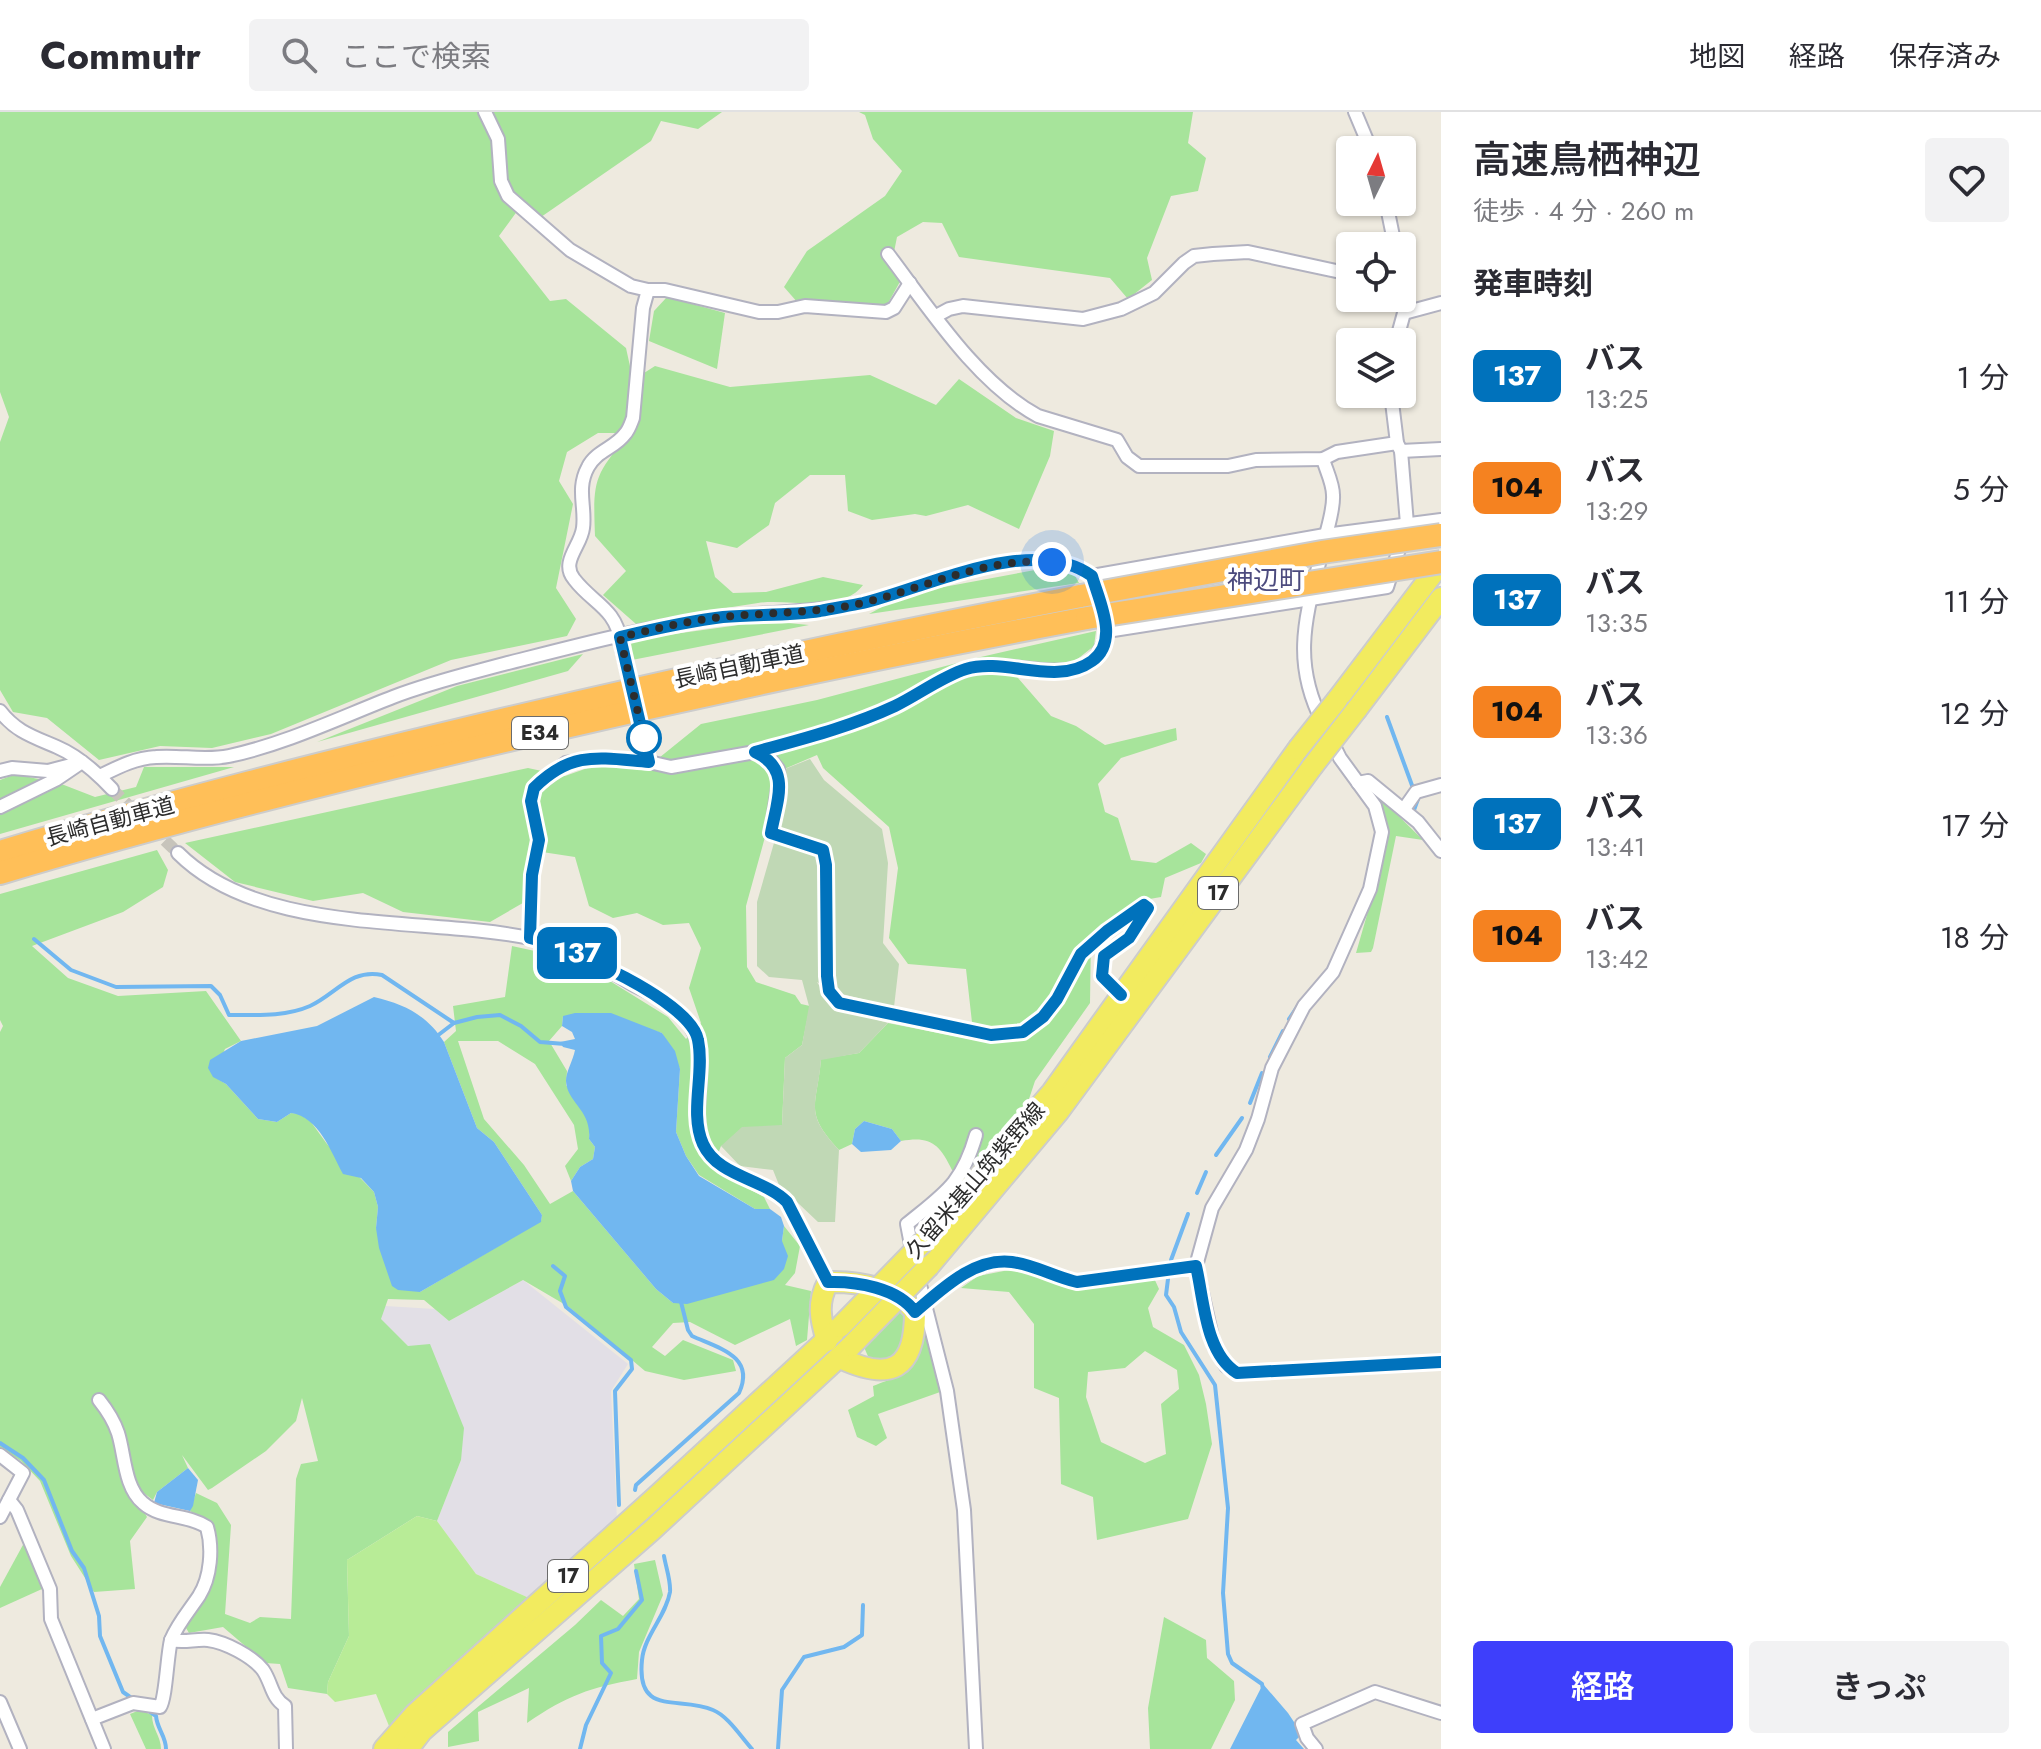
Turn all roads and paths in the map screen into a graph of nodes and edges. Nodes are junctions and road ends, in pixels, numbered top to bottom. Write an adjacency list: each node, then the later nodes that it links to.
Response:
1 (485, 112): 7 (street)
2 (1355, 112): 3 (street)
3 (1365, 136)
4 (888, 254): 6 (street)
5 (1336, 271): 10 (street)
6 (910, 283): 7 (street); 10 (street)
7 (648, 290): 25 (street)
8 (1441, 303): 9 (street)
9 (1404, 313): 11 (street)
10 (936, 316): 15 (street)
11 (1400, 328)
12 (1393, 408): 13 (street)
13 (1399, 447): 14 (street); 15 (street); 17 (street)
14 (1441, 449)
15 (1323, 459): 18 (street)
16 (1441, 520): 17 (street)
17 (1407, 524): 18 (street); 22 (street)
18 (1325, 535): 21 (street); 22 (street)
19 (1441, 535): 38 (highway, 長崎自動車道 / E34, bridge)
20 (1441, 563): 40 (highway, 長崎自動車道 / E34, bridge); 42 (main road, 久留米基山筑紫野線 / 17, bridge)
21 (1092, 576): 24 (street); 25 (street)
22 (1311, 598): 24 (street); 32 (street)
23 (1441, 598): 48 (main road, 久留米基山筑紫野線 / 17, bridge)
24 (1107, 631): 27 (street)
25 (621, 643): 28 (street, bridge); 31 (street)
26 (0, 711): 29 (street)
27 (755, 752): 28 (street); 42 (street)
28 (649, 758): 41 (street)
29 (82, 762): 30 (street); 31 (street); 35 (street)
30 (0, 771)
31 (100, 776): 34 (street)
32 (1358, 783): 36 (street); 44 (street)
33 (1441, 785): 36 (street)
34 (112, 789)
35 (0, 807)
36 (1404, 809): 37 (street)
37 (1441, 851)
38 (0, 852)
39 (178, 853): 41 (street)
40 (0, 873)
41 (530, 938): 45 (street)
42 (1121, 995): 47 (main road, 久留米基山筑紫野線 / 17, bridge)
43 (976, 1135): 46 (street)
44 (1196, 1266): 46 (street); 49 (street)
45 (828, 1282): 46 (main road); 47 (main road)
46 (920, 1308): 48 (main road); 63 (street)
47 (834, 1334): 61 (main road, 久留米基山筑紫野線 / 17)
48 (845, 1352): 62 (main road, 久留米基山筑紫野線 / 17)
49 (1441, 1362)
50 (99, 1400): 54 (street)
51 (0, 1455): 52 (street)
52 (9, 1500): 53 (street); 57 (street)
53 (0, 1517)
54 (171, 1640): 57 (street); 60 (street)
55 (0, 1702): 58 (street)
56 (1441, 1713): 64 (street)
57 (92, 1719): 59 (street)
58 (20, 1749)
59 (104, 1749)
60 (286, 1749)
61 (384, 1749)
62 (408, 1749)
63 (976, 1749)
64 (1316, 1749)

